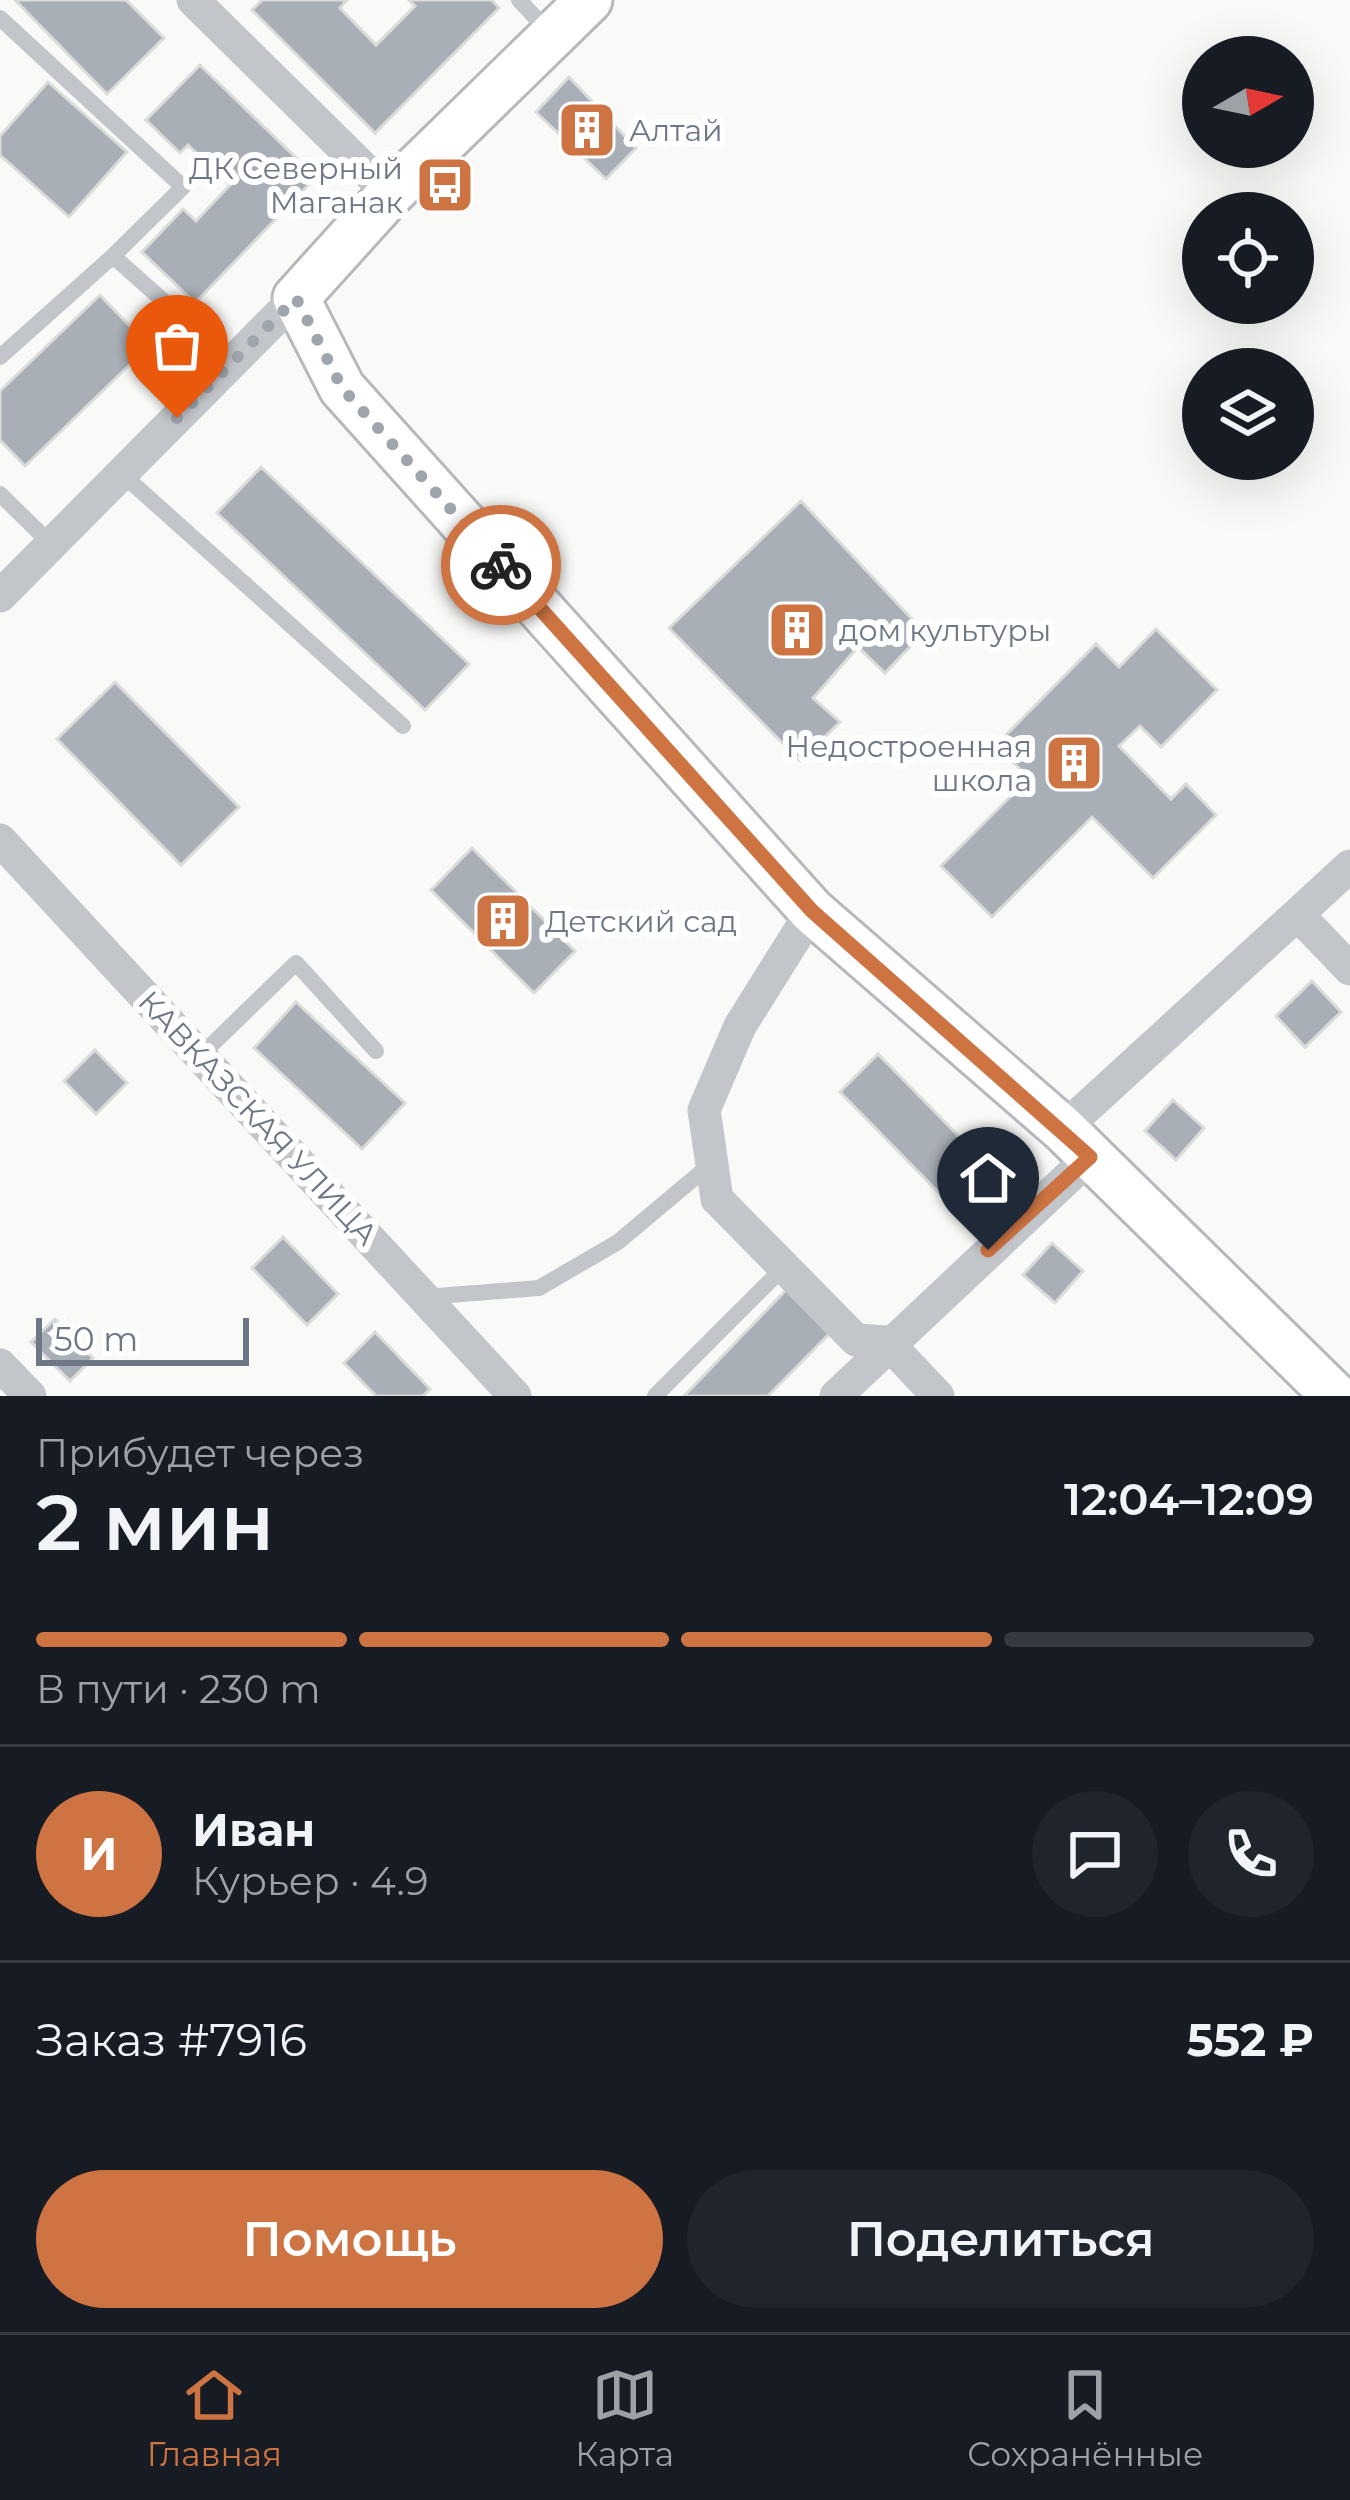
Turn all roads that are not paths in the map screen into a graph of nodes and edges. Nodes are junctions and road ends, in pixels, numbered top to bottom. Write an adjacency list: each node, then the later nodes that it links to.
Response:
1 (193, 0): 6 (street)
2 (519, 0): 5 (lane)
3 (589, 0): 5 (main road)
4 (0, 18): 7 (lane)
5 (553, 35): 6 (main road)
6 (390, 194): 8 (main road)
7 (113, 256): 9 (lane); 10 (lane)
8 (296, 298): 10 (street); 18 (main road)
9 (0, 357)
10 (232, 362): 11 (street)
11 (122, 473): 13 (street); 15 (lane)
12 (0, 494): 13 (lane)
13 (51, 544): 14 (street)
14 (0, 596)
15 (403, 726)
16 (0, 840): 22 (street, КАВКАЗСКАЯ УЛИЦА)
17 (1350, 866): 19 (street)
18 (812, 911): 23 (main road); 24 (street)
19 (1300, 917): 20 (street); 23 (street)
20 (1350, 969)
21 (376, 1051): 22 (lane)
22 (200, 1056): 26 (street, КАВКАЗСКАЯ УЛИЦА)
23 (1077, 1143): 27 (street); 34 (main road)
24 (712, 1163): 25 (street); 26 (lane)
25 (784, 1267): 27 (street); 31 (lane)
26 (423, 1297): 30 (street, КАВКАЗСКАЯ УЛИЦА)
27 (887, 1342): 32 (street); 33 (street)
28 (0, 1365): 29 (street)
29 (30, 1396)
30 (515, 1396)
31 (655, 1396)
32 (836, 1396)
33 (938, 1396)
34 (1334, 1396)

